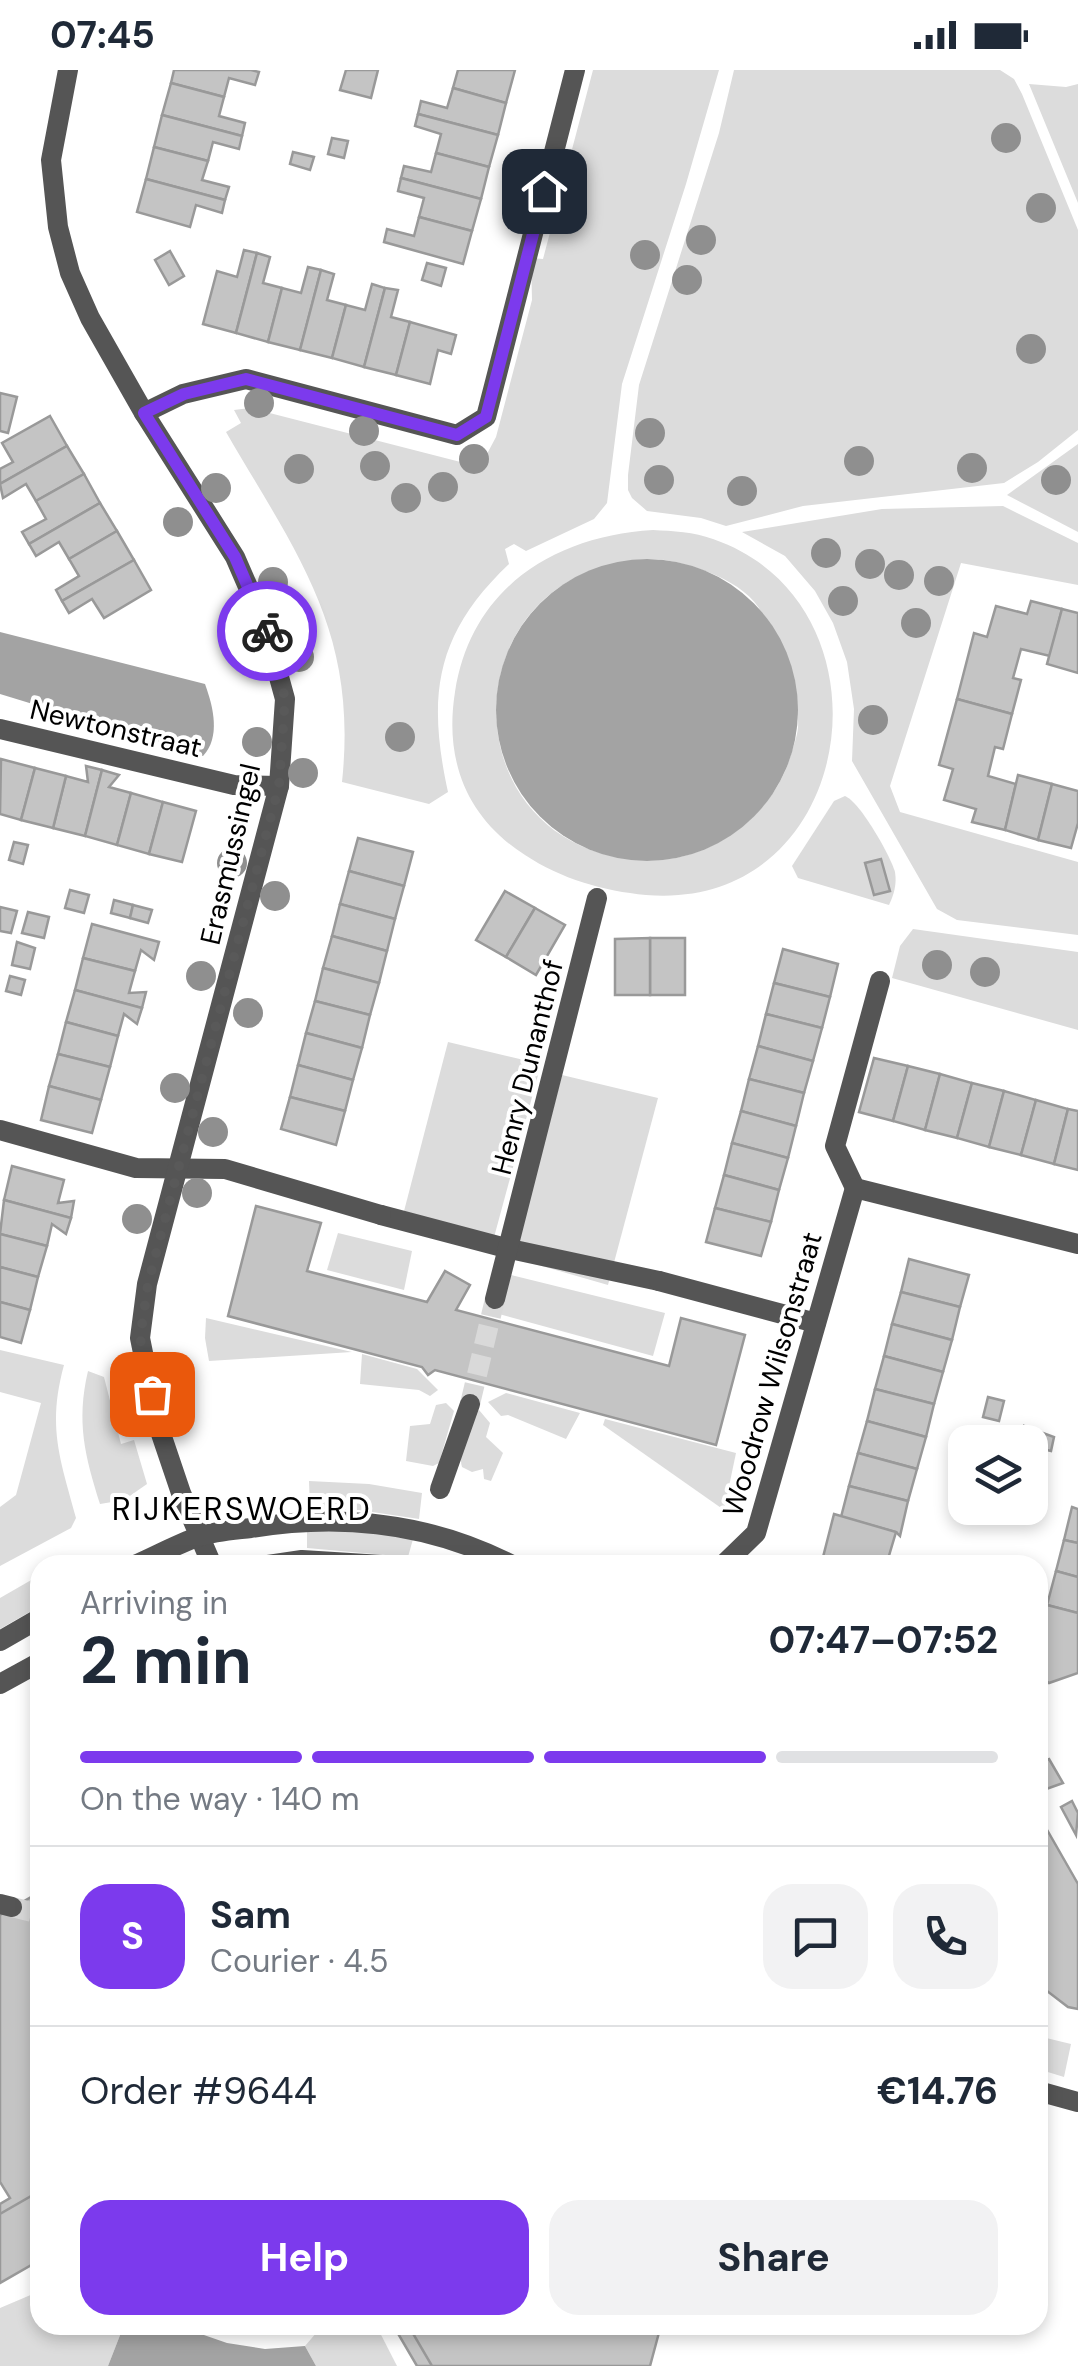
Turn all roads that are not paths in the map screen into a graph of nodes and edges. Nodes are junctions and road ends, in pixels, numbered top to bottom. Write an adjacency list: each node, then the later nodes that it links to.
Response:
1 (68, 70): 3 (street, Erasmussingel)
2 (575, 70): 3 (street)
3 (144, 413): 5 (street, Erasmussingel)
4 (0, 728): 5 (street, Newtonstraat)
5 (279, 786): 9 (street, Erasmussingel)
6 (598, 898): 12 (street, Henry Dunanthof)
7 (880, 982): 10 (street)
8 (0, 1130): 9 (street)
9 (178, 1168): 12 (street); 17 (street, Erasmussingel)
10 (855, 1188): 11 (street); 14 (street, Woodrow Wilsonstraat)
11 (1078, 1244)
12 (510, 1249): 13 (street, Henry Dunanthof); 14 (street)
13 (495, 1298)
14 (816, 1323): 21 (street, Woodrow Wilsonstraat)
15 (470, 1404): 16 (street)
16 (440, 1489)
17 (200, 1536): 18 (street); 19 (street, Erasmussingel); 20 (street)
18 (157, 1555)
19 (208, 1555)
20 (493, 1555)
21 (734, 1555)
22 (30, 1624): 23 (street)
23 (0, 1641)
24 (30, 1668): 25 (street)
25 (0, 1684)
26 (1048, 2093): 27 (street)
27 (1078, 2102)

